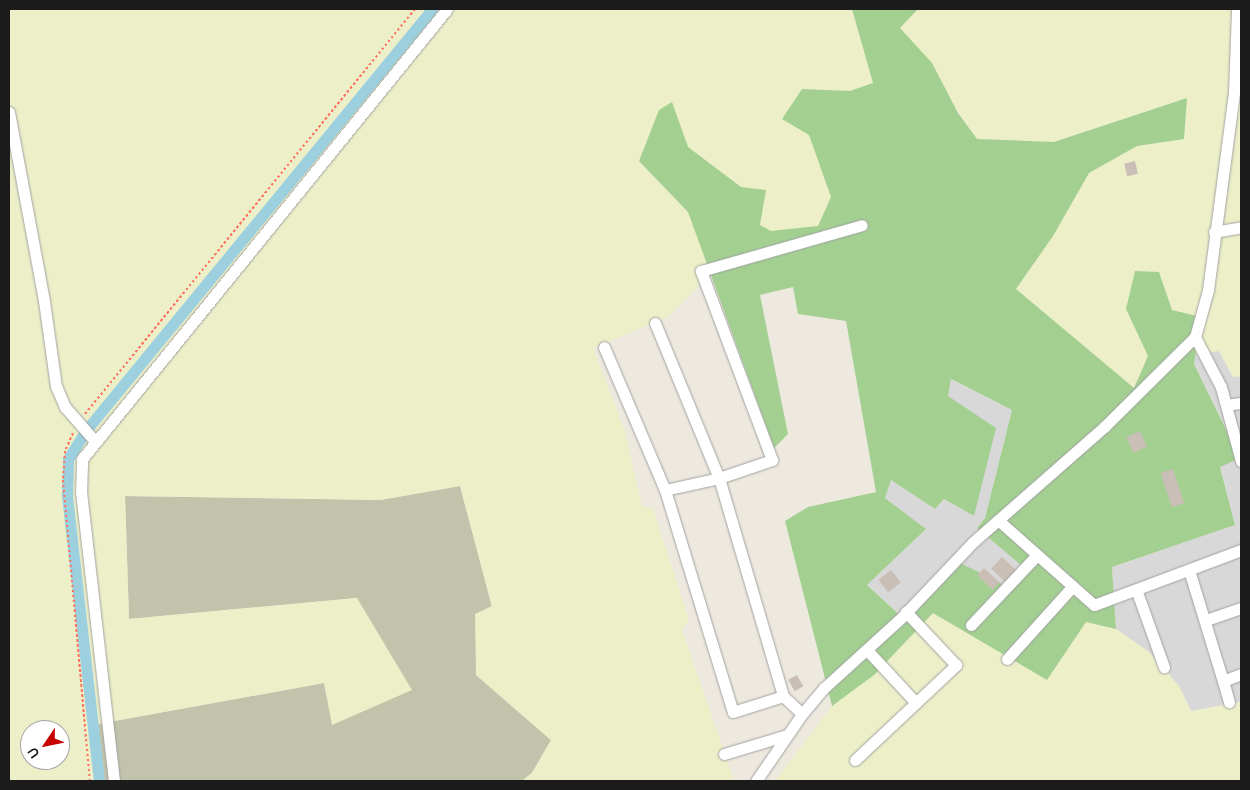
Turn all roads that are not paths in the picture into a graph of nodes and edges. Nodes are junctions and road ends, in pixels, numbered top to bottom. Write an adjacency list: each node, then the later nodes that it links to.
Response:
1 (448, 9): 12 (street)
2 (1237, 9): 6 (street)
3 (9, 112): 12 (street)
4 (862, 225): 15 (street)
5 (1241, 227): 6 (street)
6 (1214, 232): 8 (street)
7 (655, 323): 15 (street)
8 (1195, 337): 11 (street); 17 (street)
9 (604, 347): 16 (street)
10 (1241, 403): 11 (street)
11 (1226, 405): 13 (street)
12 (91, 437): 39 (street)
13 (1239, 447): 14 (street)
14 (1241, 461)
15 (719, 478): 16 (street); 32 (street)
16 (665, 490): 32 (street)
17 (998, 520): 19 (street); 24 (street)
18 (1241, 550): 20 (street)
19 (1037, 555): 21 (street); 26 (street)
20 (1189, 570): 22 (street); 25 (street)
21 (1073, 586): 22 (street); 28 (street)
22 (1137, 592): 29 (street)
23 (1241, 608): 25 (street)
24 (906, 612): 27 (street); 34 (street)
25 (1206, 620): 31 (street)
26 (971, 625)
27 (867, 650): 34 (street); 35 (street)
28 (1006, 659)
29 (1164, 667)
30 (1241, 674): 31 (street)
31 (1223, 681): 33 (street)
32 (783, 696): 35 (street)
33 (1229, 702)
34 (916, 703): 38 (street)
35 (802, 714): 36 (street)
36 (787, 735): 37 (street); 40 (street)
37 (724, 754)
38 (855, 760)
39 (114, 781)
40 (756, 781)

